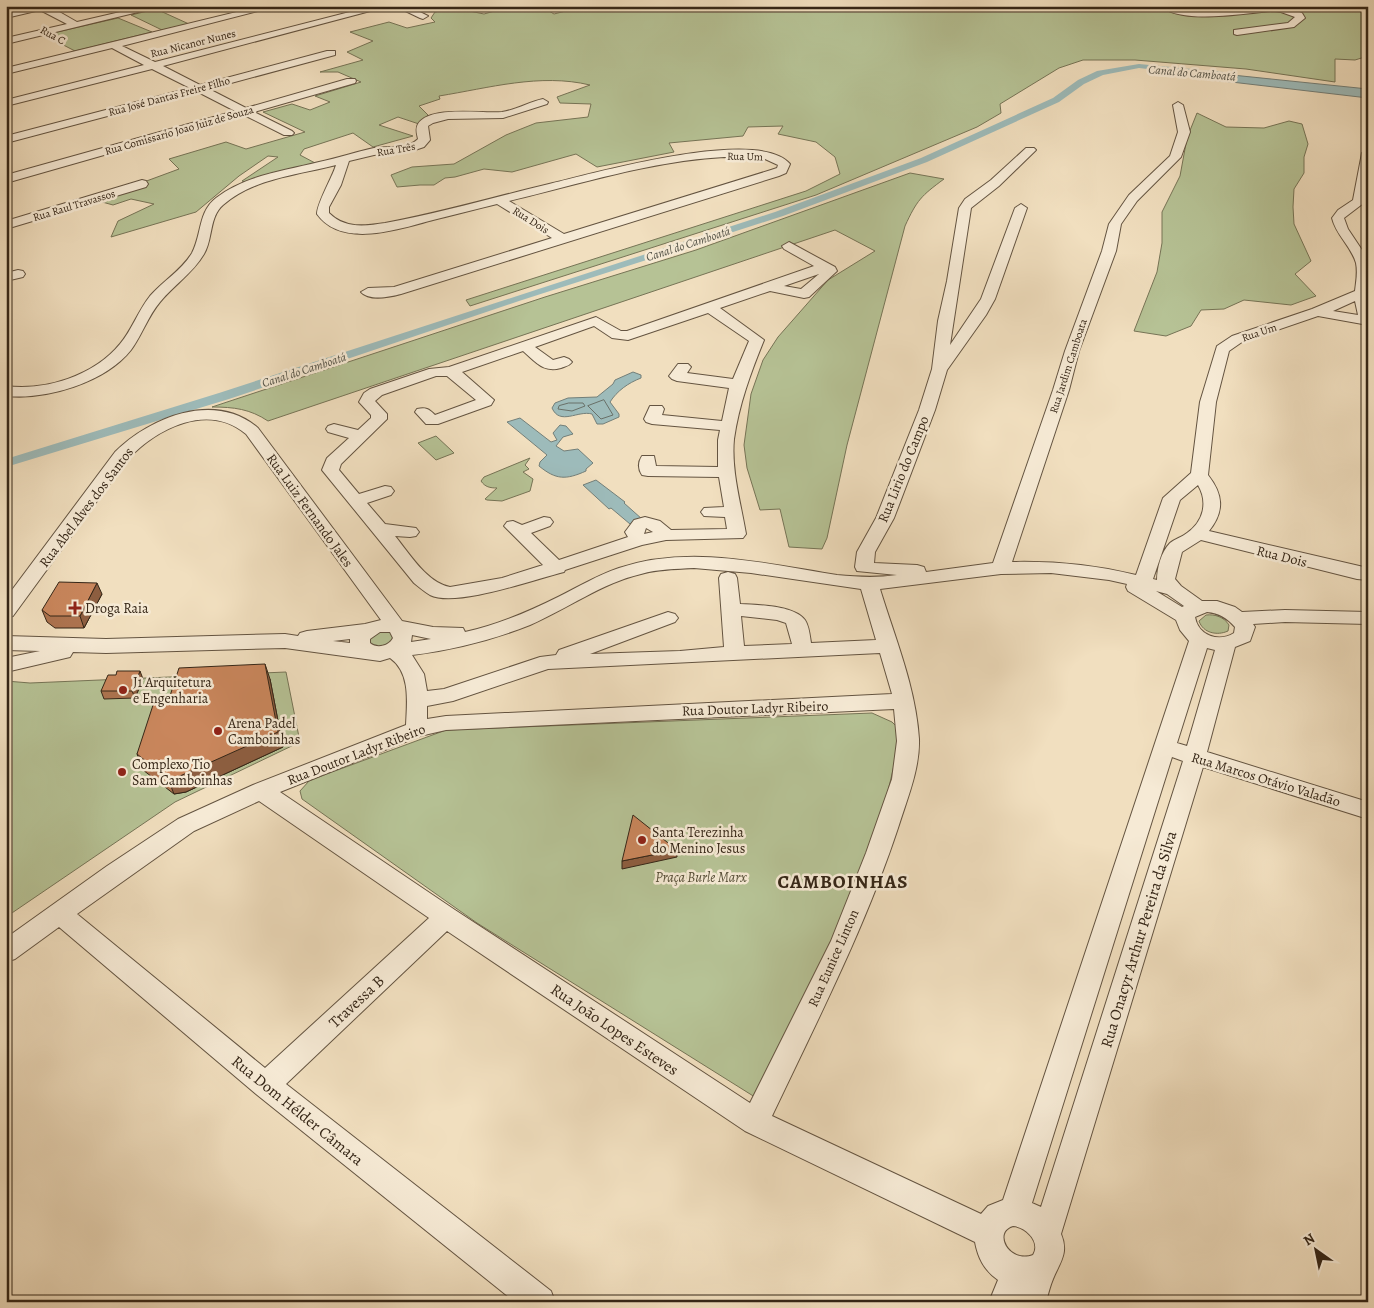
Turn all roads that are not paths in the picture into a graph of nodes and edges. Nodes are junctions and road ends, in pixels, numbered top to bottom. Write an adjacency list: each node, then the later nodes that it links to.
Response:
1 (159, 6): 8 (street)
2 (273, 6): 12 (street, Rua Nicanor Nunes)
3 (385, 6): 18 (street, Rua Nicanor Nunes)
4 (399, 6): 9 (street)
5 (1164, 6): 11 (street)
6 (41, 7): 7 (street); 10 (street)
7 (6, 15)
8 (121, 15): 10 (street); 12 (street)
9 (423, 16)
10 (76, 25): 13 (street)
11 (1237, 32)
12 (160, 34): 15 (street, Rua Nicanor Nunes)
13 (29, 36): 14 (street); 17 (street, Rua C)
14 (6, 41)
15 (112, 45): 17 (street, Rua Nicanor Nunes); 18 (street)
16 (331, 53): 21 (street, Rua José Dantas Freire Filho)
17 (66, 56): 19 (street, Rua Nicanor Nunes)
18 (154, 66): 21 (street); 23 (street, Rua Nicanor Nunes)
19 (6, 71)
20 (351, 81): 25 (street, Rua Comissario Joao Juiz de Souza)
21 (199, 88): 25 (street); 27 (street, Rua José Dantas Freire Filho)
22 (543, 102): 30 (street, Rua Três)
23 (6, 103)
24 (1178, 105): 77 (street, Rua Jardim Camboata)
25 (245, 111): 26 (street); 34 (street, Rua Comissario Joao Juiz de Souza)
26 (288, 133)
27 (6, 140)
28 (1030, 150): 55 (street, Rua Lirio do Campo)
29 (1368, 153): 32 (street)
30 (344, 160): 31 (street, Rua Três); 33 (street)
31 (316, 166): 33 (street); 58 (street, Rua Três)
32 (1366, 168): 38 (street)
33 (338, 173): 36 (street, Rua Um)
34 (6, 179)
35 (142, 184): 39 (street, Rua Raul Travassos)
36 (499, 200): 40 (street, Rua Dois); 40 (street, Rua Um)
37 (1021, 208): 55 (street, Rua Lirio do Campo)
38 (1365, 209): 44 (street)
39 (6, 226)
40 (563, 239): 47 (street, Rua Um)
41 (789, 246): 43 (street)
42 (821, 253): 43 (street)
43 (808, 257): 45 (street)
44 (1365, 261): 48 (street)
45 (825, 267): 46 (street); 46 (street)
46 (770, 287): 49 (street)
47 (368, 292)
48 (1362, 294): 50 (street, Rua Um); 51 (street)
49 (710, 308): 52 (street); 57 (street)
50 (1317, 312): 51 (street); 67 (street, Rua Um)
51 (1368, 321)
52 (525, 346): 53 (street); 56 (street)
53 (564, 362)
54 (682, 368): 57 (street)
55 (940, 369): 80 (street, Rua Lirio do Campo)
56 (451, 371): 60 (street); 64 (street)
57 (738, 384): 62 (street)
58 (6, 391)
59 (656, 409): 62 (street)
60 (423, 412)
61 (210, 414): 84 (street, Rua Luiz Fernando Jales); 86 (street, Rua Abel Alves dos Santos)
62 (728, 426): 66 (street)
63 (334, 430): 64 (street)
64 (362, 436): 69 (street)
65 (648, 460): 66 (street)
66 (727, 472): 71 (street)
67 (1199, 475): 75 (street); 82 (street)
68 (385, 491): 69 (street)
69 (356, 501): 73 (street)
70 (710, 512): 71 (street)
71 (733, 512): 76 (street)
72 (544, 522): 76 (street)
73 (380, 530): 74 (street); 76 (street)
74 (410, 532)
75 (1198, 534): 79 (street, Rua Dois); 83 (street)
76 (557, 568)
77 (1001, 568): 78 (street); 80 (street)
78 (1109, 574): 82 (street); 87 (street)
79 (1368, 574)
80 (869, 576): 91 (street); 99 (street, Rua Eunice Linton)
81 (728, 578): 85 (street)
82 (1142, 582): 83 (street)
83 (1174, 590): 87 (street)
84 (373, 599): 92 (street, Rua Luiz Fernando Jales); 93 (street)
85 (732, 609): 101 (street); 103 (street)
86 (6, 612)
87 (1191, 612): 90 (street); 94 (street)
88 (668, 618): 104 (street)
89 (1368, 618): 90 (street)
90 (1242, 622): 97 (street)
91 (512, 624): 92 (street); 100 (street)
92 (396, 627): 93 (street); 100 (street)
93 (367, 630): 96 (street); 102 (street)
94 (1200, 638): 97 (street); 109 (street)
95 (8, 641): 98 (street); 105 (street)
96 (285, 642): 98 (street); 102 (street)
97 (1226, 644): 110 (street, Rua Onacyr Arthur Pereira da Silva)
98 (106, 646): 105 (street)
99 (888, 646): 101 (street); 107 (street, Rua Eunice Linton)
100 (393, 650): 102 (street); 106 (street)
101 (802, 651): 103 (street)
102 (368, 652)
103 (735, 654): 104 (street)
104 (547, 662): 106 (street)
105 (6, 664)
106 (417, 700): 108 (street)
107 (904, 701): 108 (street, Rua Doutor Ladyr Ribeiro); 117 (street, Rua Eunice Linton)
108 (416, 729): 111 (street, Rua Doutor Ladyr Ribeiro)
109 (1165, 747): 110 (street, Rua Marcos Otávio Valadão); 118 (street)
110 (1194, 757): 112 (street, Rua Marcos Otávio Valadão); 120 (street, Rua Onacyr Arthur Pereira da Silva)
111 (261, 791): 113 (street, Rua Doutor Ladyr Ribeiro); 114 (street, Rua João Lopes Esteves)
112 (1368, 811)
113 (60, 914): 115 (street, Rua Doutor Ladyr Ribeiro); 116 (street, Rua Dom Hélder Câmara)
114 (446, 917): 116 (street, Travessa B); 117 (street, Rua João Lopes Esteves)
115 (6, 952)
116 (266, 1085): 122 (street, Rua Dom Hélder Câmara)
117 (755, 1122): 119 (street, Rua João Lopes Esteves)
118 (1014, 1212): 119 (street); 120 (street)
119 (988, 1233): 121 (street)
120 (1046, 1233): 121 (street)
121 (1029, 1270): 123 (street); 124 (street)
122 (540, 1302)
123 (1004, 1302)
124 (1031, 1302)

